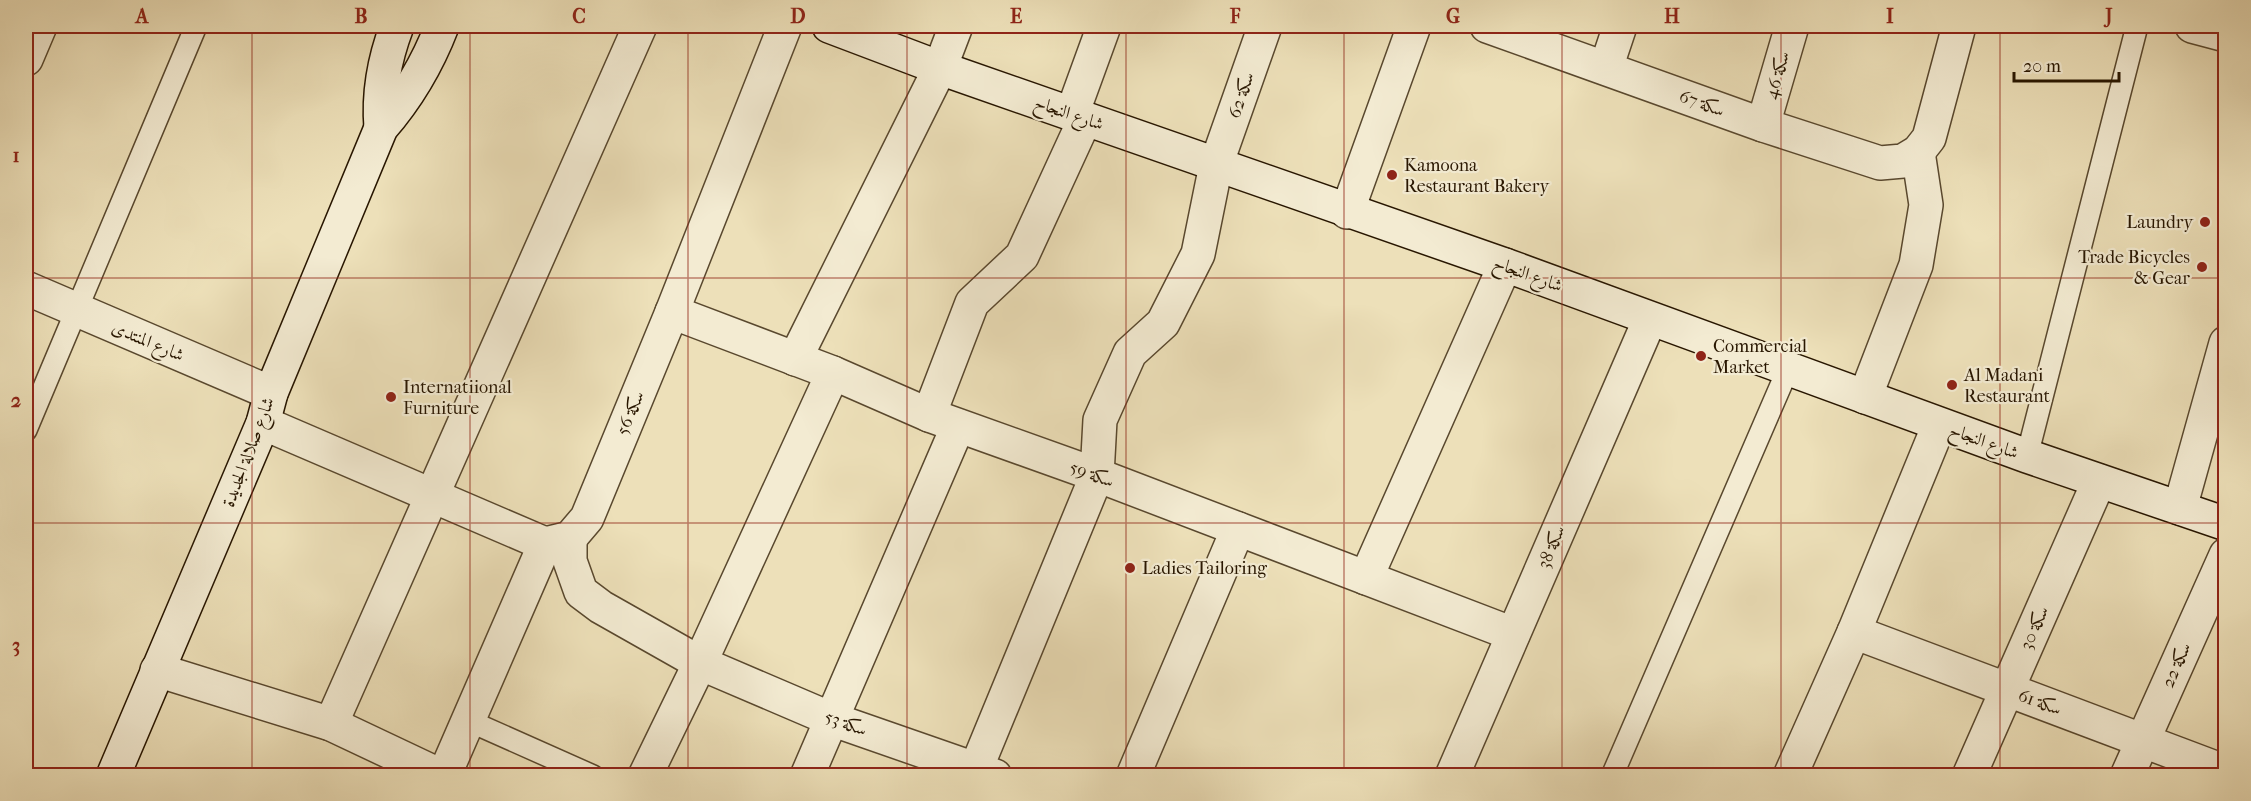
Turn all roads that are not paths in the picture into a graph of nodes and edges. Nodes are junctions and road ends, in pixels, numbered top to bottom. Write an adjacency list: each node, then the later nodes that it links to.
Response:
1 (40, 26): 19 (street)
2 (196, 26): 30 (lane)
3 (397, 26): 24 (street, شارع صلالة الجديدة)
4 (442, 26): 24 (street, شارع صلالة الجديدة)
5 (640, 26): 45 (street)
6 (785, 26): 31 (street, سكة 56)
7 (829, 26): 20 (street, شارع النجاح)
8 (956, 26): 20 (street)
9 (1104, 26): 22 (street)
10 (1265, 26): 26 (street, سكة 62)
11 (1414, 26): 27 (street)
12 (1487, 26): 21 (street, سكة 67)
13 (1620, 26): 21 (street)
14 (1792, 26): 23 (street, سكة 46)
15 (1959, 26): 25 (street)
16 (2137, 26): 42 (lane)
17 (2192, 26): 18 (street)
18 (2226, 35)
19 (26, 59)
20 (940, 68): 22 (street, شارع النجاح); 34 (street)
21 (1606, 68): 23 (street, سكة 67)
22 (1078, 116): 26 (street, شارع النجاح); 39 (street)
23 (1763, 125): 25 (street, سكة 67)
24 (381, 128): 38 (street, شارع صلالة الجديدة)
25 (1918, 152): 37 (street)
26 (1216, 165): 27 (street, شارع النجاح); 43 (street, سكة 62)
27 (1347, 212): 28 (street, شارع النجاح)
28 (1505, 265): 32 (street, شارع النجاح); 51 (street)
29 (26, 288): 30 (street, شارع المنتدى)
30 (76, 310): 38 (street, شارع المنتدى); 41 (lane)
31 (672, 312): 34 (street, سكة 59); 49 (street, سكة 56)
32 (1650, 319): 35 (street, شارع النجاح); 53 (street, سكة 38)
33 (2226, 343): 46 (street)
34 (795, 359): 36 (street, سكة 59)
35 (1788, 369): 37 (street, شارع النجاح); 70 (lane)
36 (833, 373): 39 (street, سكة 59); 54 (street)
37 (1865, 397): 40 (street, شارع النجاح)
38 (267, 408): 45 (street, شارع المنتدى); 55 (street, شارع صلالة الجديدة)
39 (944, 421): 43 (street, سكة 59); 57 (street)
40 (1939, 425): 42 (street, شارع النجاح); 52 (street)
41 (26, 430)
42 (2027, 456): 44 (street, شارع النجاح)
43 (1097, 475): 48 (street, سكة 59); 62 (street, سكة 62)
44 (2099, 481): 46 (street, شارع النجاح); 56 (street, سكة 30)
45 (433, 497): 49 (street, شارع المنتدى); 59 (street)
46 (2180, 508): 47 (street, شارع النجاح)
47 (2226, 524)
48 (1238, 529): 51 (street, سكة 59); 68 (street)
49 (557, 541): 54 (street, سكة 53); 58 (street, سكة 56)
50 (2226, 555): 60 (street, سكة 22)
51 (1365, 578): 53 (street, سكة 59)
52 (1854, 632): 56 (street, سكة 61); 71 (street)
53 (1513, 634): 69 (street, سكة 38)
54 (700, 663): 57 (street, سكة 53); 66 (street)
55 (157, 670): 59 (street); 63 (street, شارع صلالة الجديدة)
56 (2007, 690): 60 (street, سكة 61); 72 (street, سكة 30)
57 (831, 719): 62 (street, سكة 53); 67 (street)
58 (467, 720): 64 (street, سكة 56); 65 (lane)
59 (331, 724): 64 (street)
60 (2143, 741): 61 (street, سكة 61); 73 (street, سكة 22)
61 (2226, 772)
62 (981, 773)
63 (113, 776)
64 (443, 776)
65 (593, 776)
66 (645, 776)
67 (807, 776)
68 (1133, 776)
69 (1452, 776)
70 (1612, 776)
71 (1790, 776)
72 (1969, 776)
73 (2127, 776)

